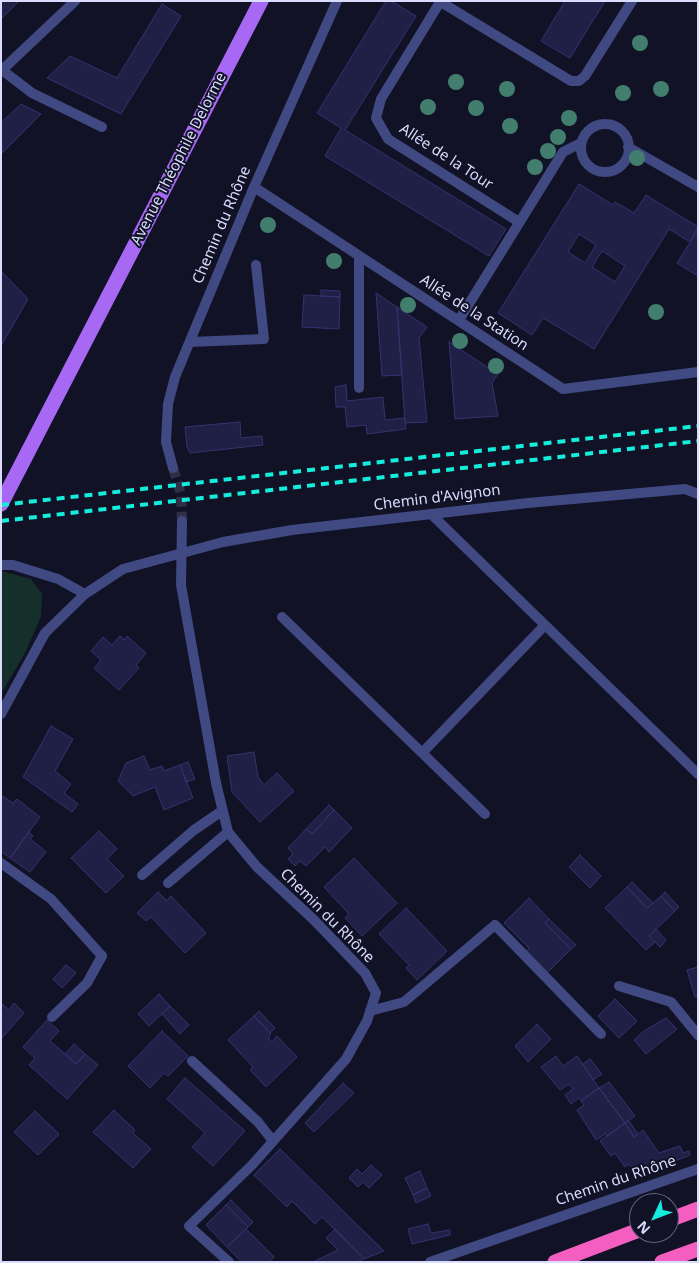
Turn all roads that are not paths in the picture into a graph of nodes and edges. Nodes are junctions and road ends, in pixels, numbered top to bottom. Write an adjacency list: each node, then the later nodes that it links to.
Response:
1 (75, 1): 6 (street)
2 (261, 1): 21 (main road, Avenue Théophile Delorme)
3 (337, 1): 10 (street, Chemin du Rhône)
4 (632, 1): 5 (street)
5 (440, 2): 12 (street, Allée de la Tour)
6 (2, 70): 7 (street)
7 (102, 127)
8 (581, 143): 9 (street); 9 (street); 12 (street)
9 (628, 147): 11 (street)
10 (254, 187): 13 (street, Allée de la Station); 16 (street, Chemin du Rhône)
11 (698, 188)
12 (519, 222): 15 (street)
13 (359, 256): 15 (street, Allée de la Station); 18 (street)
14 (256, 266): 16 (street)
15 (458, 320): 17 (street, Allée de la Station)
16 (190, 342): 19 (street, Chemin du Rhône)
17 (698, 372)
18 (359, 388)
19 (173, 468)
20 (698, 494): 22 (street, Chemin d'Avignon)
21 (1, 504)
22 (431, 514): 24 (street, Chemin d'Avignon); 28 (street)
23 (182, 521): 24 (street, Chemin du Rhône)
24 (181, 552): 26 (street, Chemin d'Avignon); 32 (street, Chemin du Rhône)
25 (1, 565): 26 (street)
26 (84, 594): 29 (street, Chemin d'Avignon)
27 (282, 617): 30 (street)
28 (546, 625): 30 (street); 31 (street)
29 (1, 714)
30 (423, 752): 33 (street)
31 (698, 774)
32 (222, 811): 34 (street, Chemin du Rhône); 36 (street)
33 (485, 814)
34 (228, 832): 37 (street); 39 (street, Chemin du Rhône)
35 (1, 863): 40 (street)
36 (142, 874)
37 (168, 883)
38 (619, 986): 42 (street)
39 (370, 1011): 41 (street); 44 (street, Chemin du Rhône)
40 (52, 1017)
41 (601, 1034)
42 (698, 1034)
43 (192, 1061): 44 (street)
44 (273, 1141): 50 (street, Chemin du Rhône)
45 (698, 1169): 51 (street, Chemin du Rhône)
46 (698, 1209): 47 (highway)
47 (679, 1216)
48 (629, 1234): 52 (highway)
49 (698, 1249): 53 (highway)
50 (229, 1262)
51 (430, 1262)
52 (555, 1262)
53 (662, 1262)

